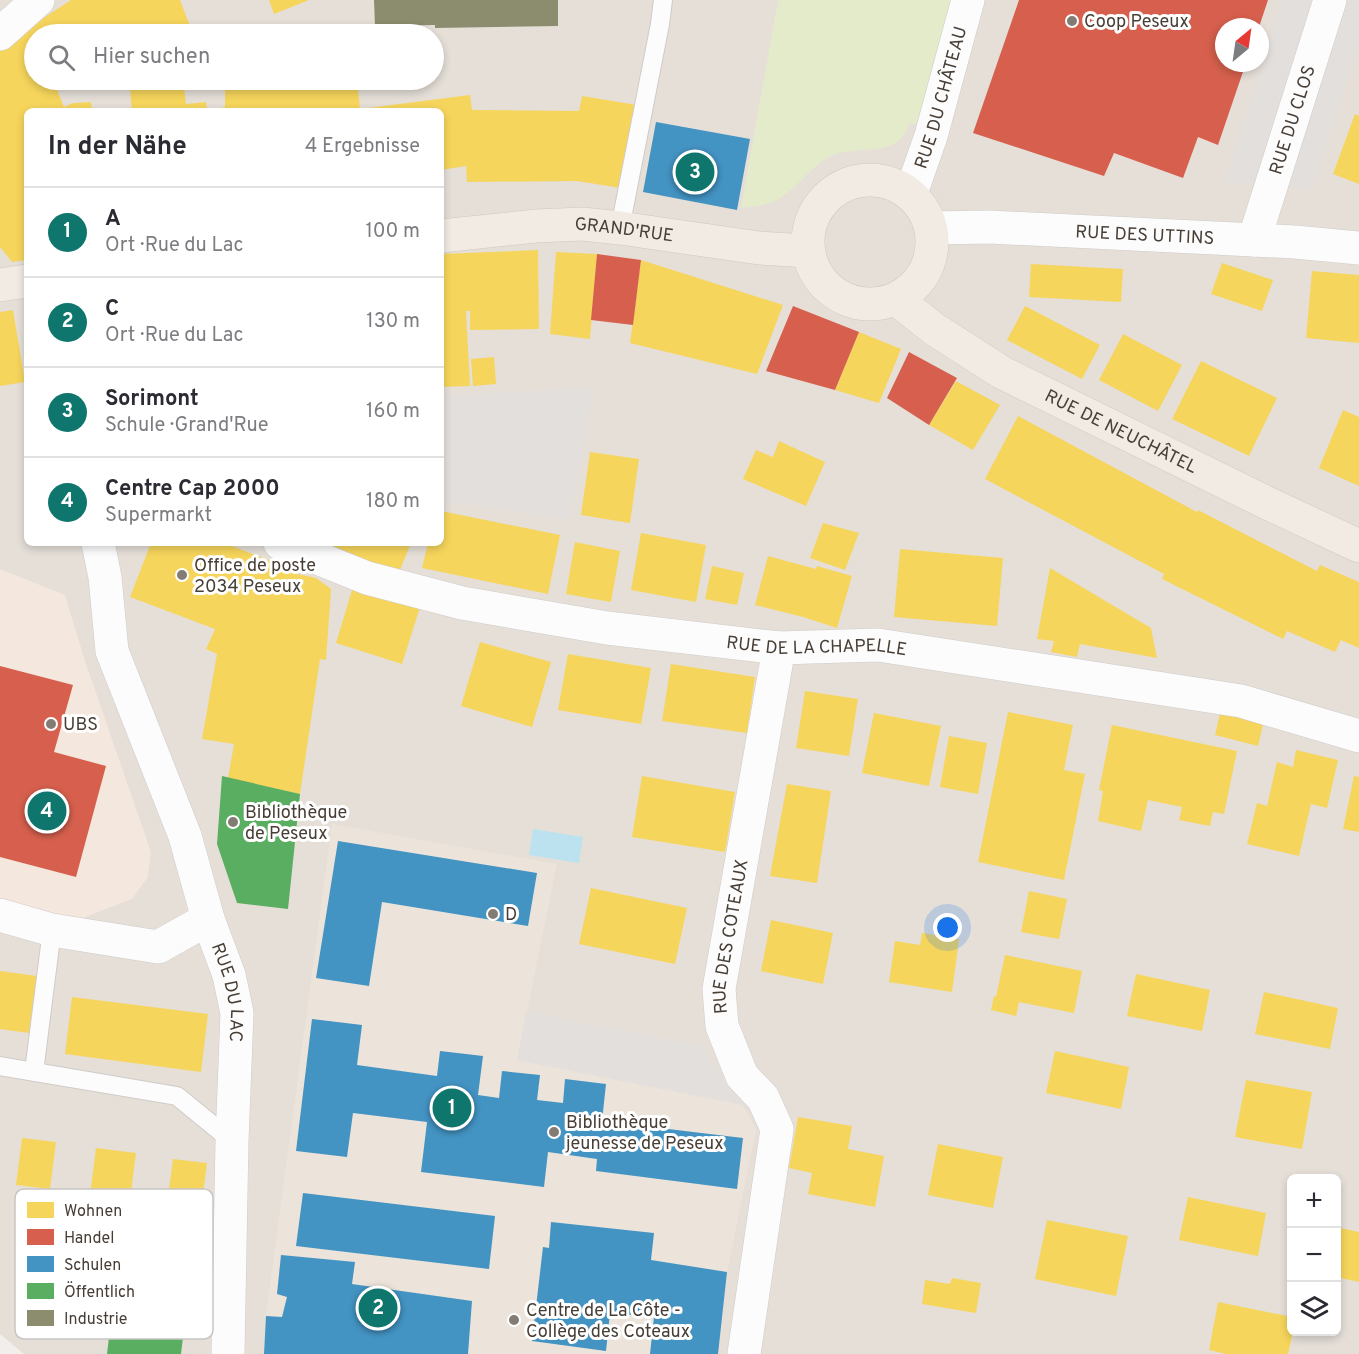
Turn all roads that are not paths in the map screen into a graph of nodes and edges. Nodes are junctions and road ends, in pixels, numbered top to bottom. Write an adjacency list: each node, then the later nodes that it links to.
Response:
1 (38, 0): 5 (street)
2 (663, 0): 7 (lane)
3 (968, 0): 6 (street, RUE DU CHÂTEAU)
4 (1330, 0): 10 (street, RUE DU CLOS)
5 (0, 34)
6 (911, 193): 8 (main road); 12 (main road)
7 (621, 228): 9 (main road, GRAND'RUE); 12 (main road, GRAND'RUE)
8 (931, 228): 10 (street, RUE DES UTTINS); 15 (main road)
9 (444, 236)
10 (1254, 240): 11 (street, RUE DES UTTINS)
11 (1359, 248)
12 (808, 251): 15 (main road)
13 (24, 281): 14 (main road)
14 (0, 285)
15 (896, 299): 18 (main road, RUE DE NEUCHÂTEL)
16 (102, 546): 22 (street, RUE DU LAC)
17 (287, 546): 19 (street, RUE DE LA CHAPELLE)
18 (1359, 546)
19 (779, 648): 20 (street, RUE DE LA CHAPELLE); 28 (street, RUE DES COTEAUX)
20 (1359, 736)
21 (0, 915): 23 (street)
22 (208, 919): 23 (street); 26 (street, RUE DU LAC)
23 (52, 930): 25 (lane)
24 (0, 1066): 25 (lane)
25 (34, 1072): 26 (lane)
26 (232, 1141): 27 (street, RUE DU LAC)
27 (228, 1354)
28 (744, 1354)

